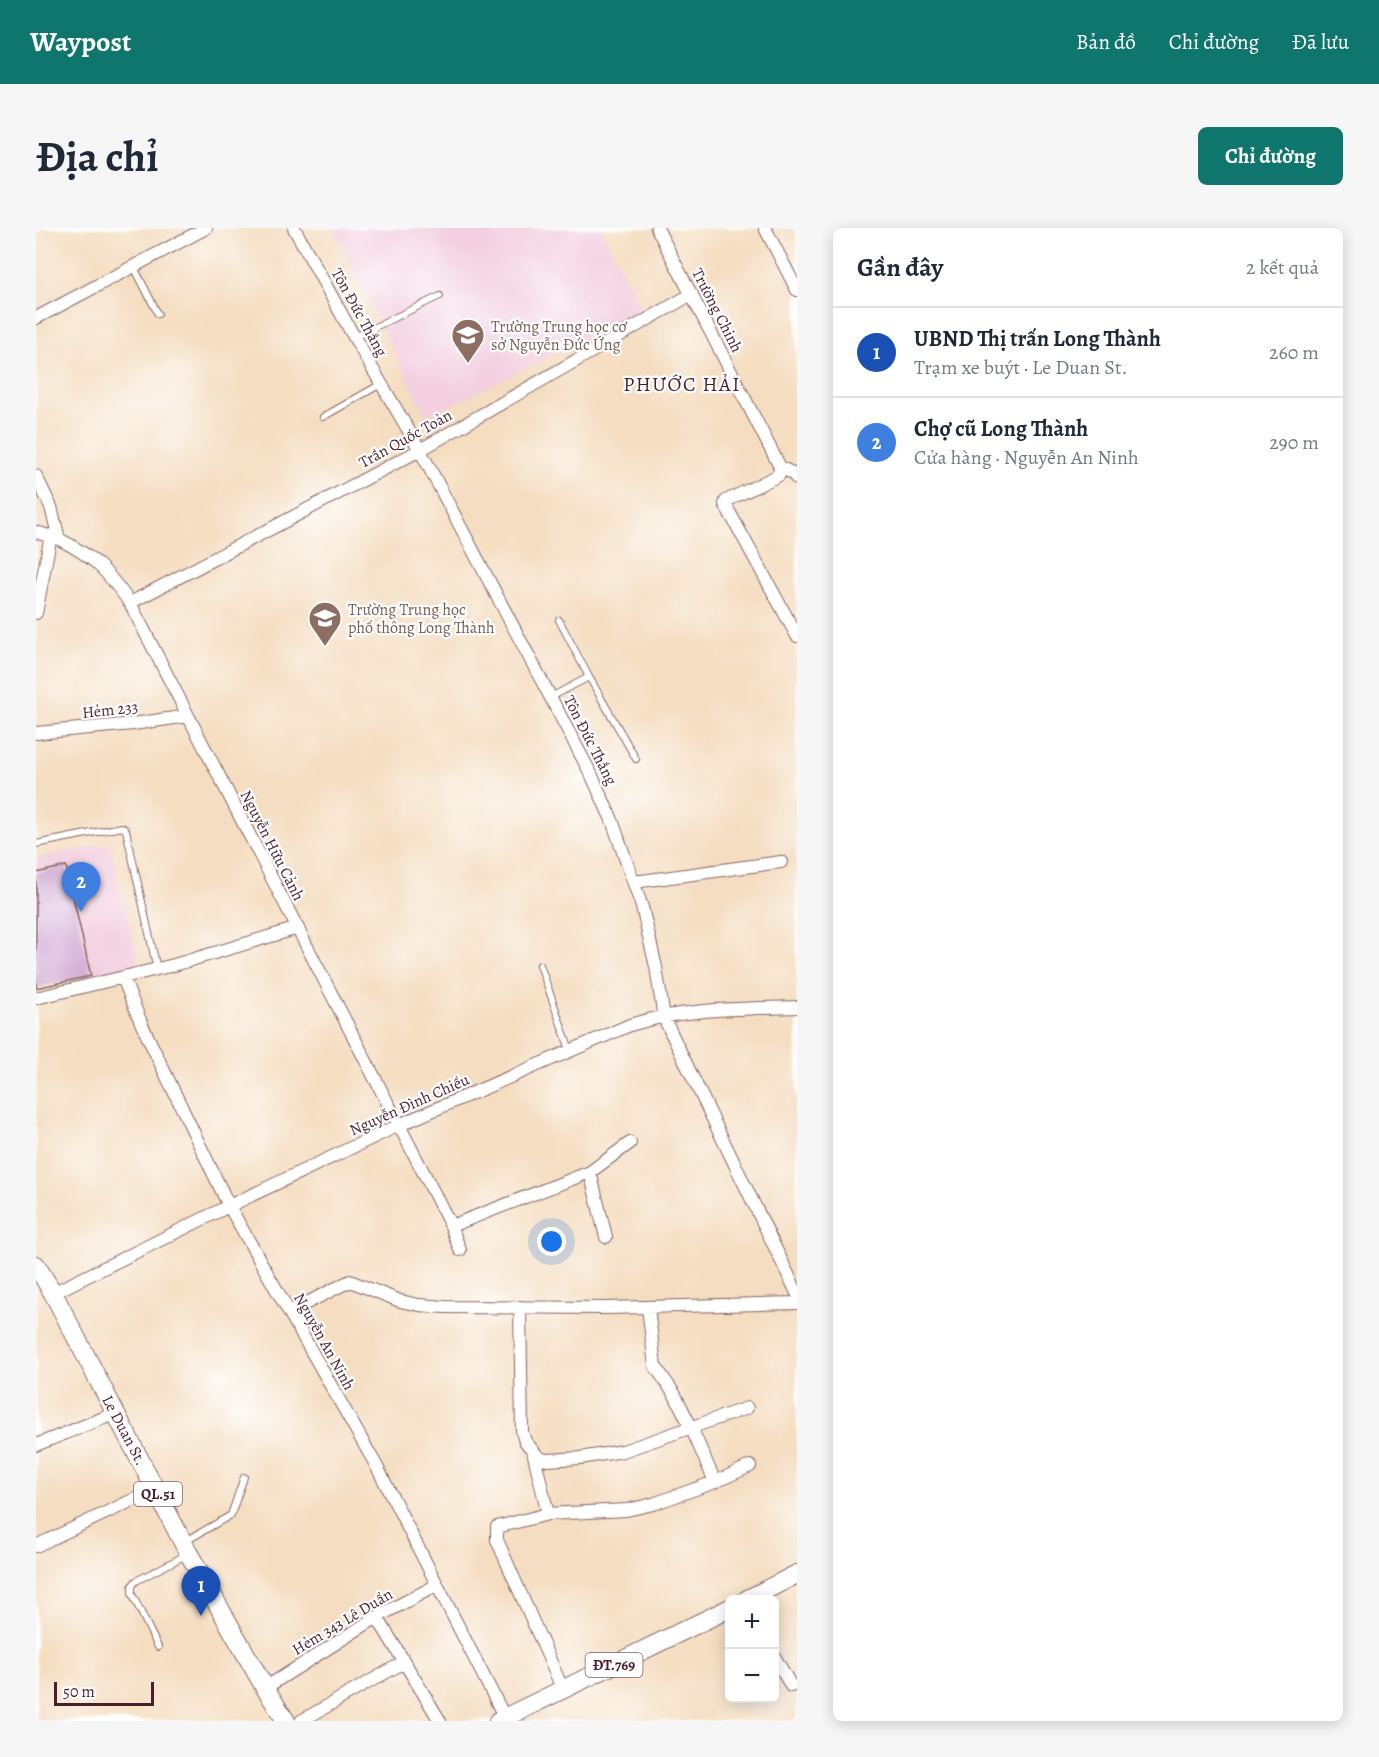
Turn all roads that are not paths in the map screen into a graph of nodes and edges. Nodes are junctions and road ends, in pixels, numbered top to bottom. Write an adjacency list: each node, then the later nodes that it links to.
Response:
1 (206, 228): 5 (street)
2 (294, 228): 11 (street, Tôn Đức Thắng)
3 (657, 228): 7 (street, Trường Chinh)
4 (765, 228): 6 (street)
5 (134, 267): 9 (lane); 10 (street)
6 (797, 290)
7 (692, 294): 14 (street, Trần Quốc Toản); 15 (street, Trường Chinh)
8 (440, 296): 11 (lane)
9 (158, 314)
10 (36, 318)
11 (354, 337): 12 (street, Tôn Đức Thắng)
12 (381, 384): 13 (lane); 14 (street, Tôn Đức Thắng)
13 (323, 417)
14 (420, 450): 20 (street, Trần Quốc Toản); 25 (street, Tôn Đức Thắng)
15 (780, 467): 17 (street); 23 (street)
16 (36, 477): 19 (street)
17 (797, 479)
18 (36, 532): 19 (street, Nguyễn Hữu Cảnh)
19 (55, 537): 20 (street, Nguyễn Hữu Cảnh); 21 (street)
20 (130, 603): 26 (street, Nguyễn Hữu Cảnh)
21 (36, 613)
22 (559, 620): 24 (lane)
23 (797, 636)
24 (589, 677): 25 (lane); 28 (lane)
25 (550, 697): 31 (street, Tôn Đức Thắng)
26 (188, 716): 27 (street, Hẻm 233); 32 (street, Nguyễn Hữu Cảnh)
27 (36, 733)
28 (636, 759)
29 (36, 844): 34 (lane)
30 (781, 862): 31 (street)
31 (634, 882): 38 (street, Tôn Đức Thắng)
32 (298, 928): 34 (street); 40 (street, Nguyễn Hữu Cảnh)
33 (540, 965): 39 (lane)
34 (157, 970): 35 (street)
35 (123, 978): 36 (street); 43 (street, Nguyễn An Ninh)
36 (36, 998)
37 (797, 1007): 38 (street, Nguyễn Đình Chiểu)
38 (664, 1018): 39 (street, Nguyễn Đình Chiểu); 49 (street, Tôn Đức Thắng)
39 (571, 1051): 40 (street, Nguyễn Đình Chiểu)
40 (399, 1125): 43 (street, Nguyễn Đình Chiểu); 44 (street, Nguyễn Hữu Cảnh)
41 (630, 1143): 42 (street)
42 (590, 1172): 44 (street); 45 (street)
43 (228, 1206): 48 (street, Nguyễn Đình Chiểu); 53 (street, Nguyễn An Ninh)
44 (451, 1226): 46 (street, Nguyễn Hữu Cảnh)
45 (606, 1237)
46 (460, 1250)
47 (36, 1264): 48 (main road, Le Duan St. / QL.51)
48 (53, 1293): 55 (main road, Le Duan St. / QL.51)
49 (797, 1293)
50 (797, 1303): 52 (street)
51 (520, 1307): 52 (street); 53 (street); 58 (street)
52 (648, 1307): 56 (street)
53 (289, 1312): 67 (street, Nguyễn An Ninh)
54 (747, 1408): 56 (street)
55 (116, 1413): 57 (street); 62 (main road, Le Duan St. / QL.51)
56 (691, 1427): 58 (street); 61 (street)
57 (36, 1446)
58 (533, 1451): 63 (street)
59 (750, 1466): 61 (street)
60 (244, 1477): 65 (lane)
61 (715, 1482): 63 (street)
62 (156, 1489): 64 (street); 65 (main road, Le Duan St. / QL.51)
63 (548, 1514): 76 (street)
64 (36, 1546)
65 (186, 1548): 71 (lane); 75 (main road, Le Duan St. / QL.51)
66 (797, 1574): 68 (main road)
67 (437, 1585): 70 (street, Hẻm 343 Lê Duẩn); 77 (street, Nguyễn An Ninh)
68 (754, 1595)
69 (725, 1610): 76 (main road, ĐT.769)
70 (377, 1617): 72 (street); 75 (street, Hẻm 343 Lê Duẩn)
71 (158, 1647)
72 (404, 1662): 79 (street); 80 (street)
73 (779, 1665): 74 (street)
74 (791, 1686)
75 (265, 1688): 78 (main road, Le Duan St. / QL.51)
76 (563, 1690): 77 (main road, ĐT.769)
77 (501, 1719)
78 (286, 1721)
79 (301, 1721)
80 (440, 1721)

